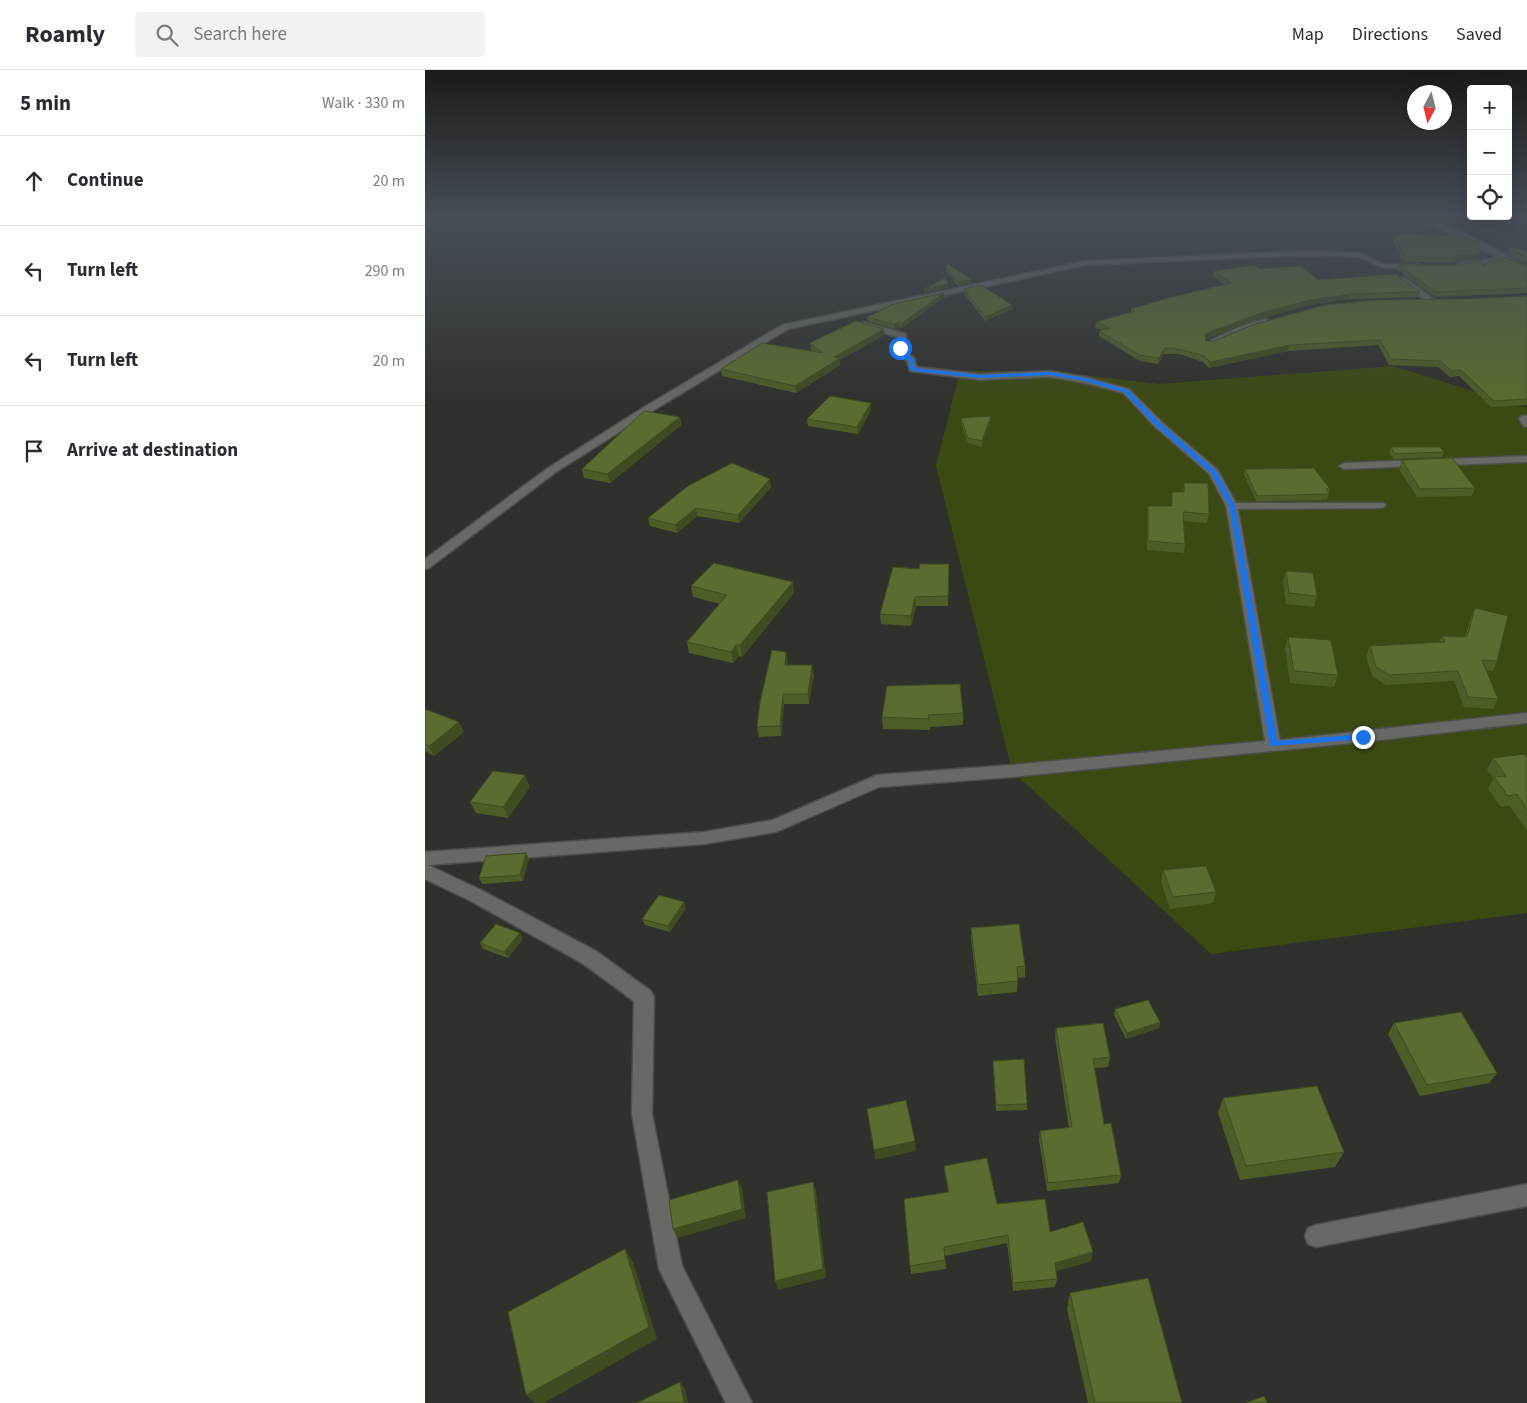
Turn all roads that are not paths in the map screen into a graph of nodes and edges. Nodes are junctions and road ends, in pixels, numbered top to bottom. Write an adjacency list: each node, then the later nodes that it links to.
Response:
1 (1009, 279): 4 (street)
2 (1403, 279): 3 (street)
3 (1413, 301)
4 (835, 316): 10 (street); 11 (street)
5 (1275, 320): 6 (street)
6 (1209, 343)
7 (1527, 459): 8 (street)
8 (1344, 466)
9 (1380, 505): 10 (street)
10 (1232, 506): 13 (street)
11 (425, 565)
12 (1527, 718): 13 (street)
13 (1273, 744): 14 (street)
14 (425, 859)
15 (425, 871): 18 (street)
16 (1527, 1195): 17 (street)
17 (1315, 1236)
18 (739, 1403)

